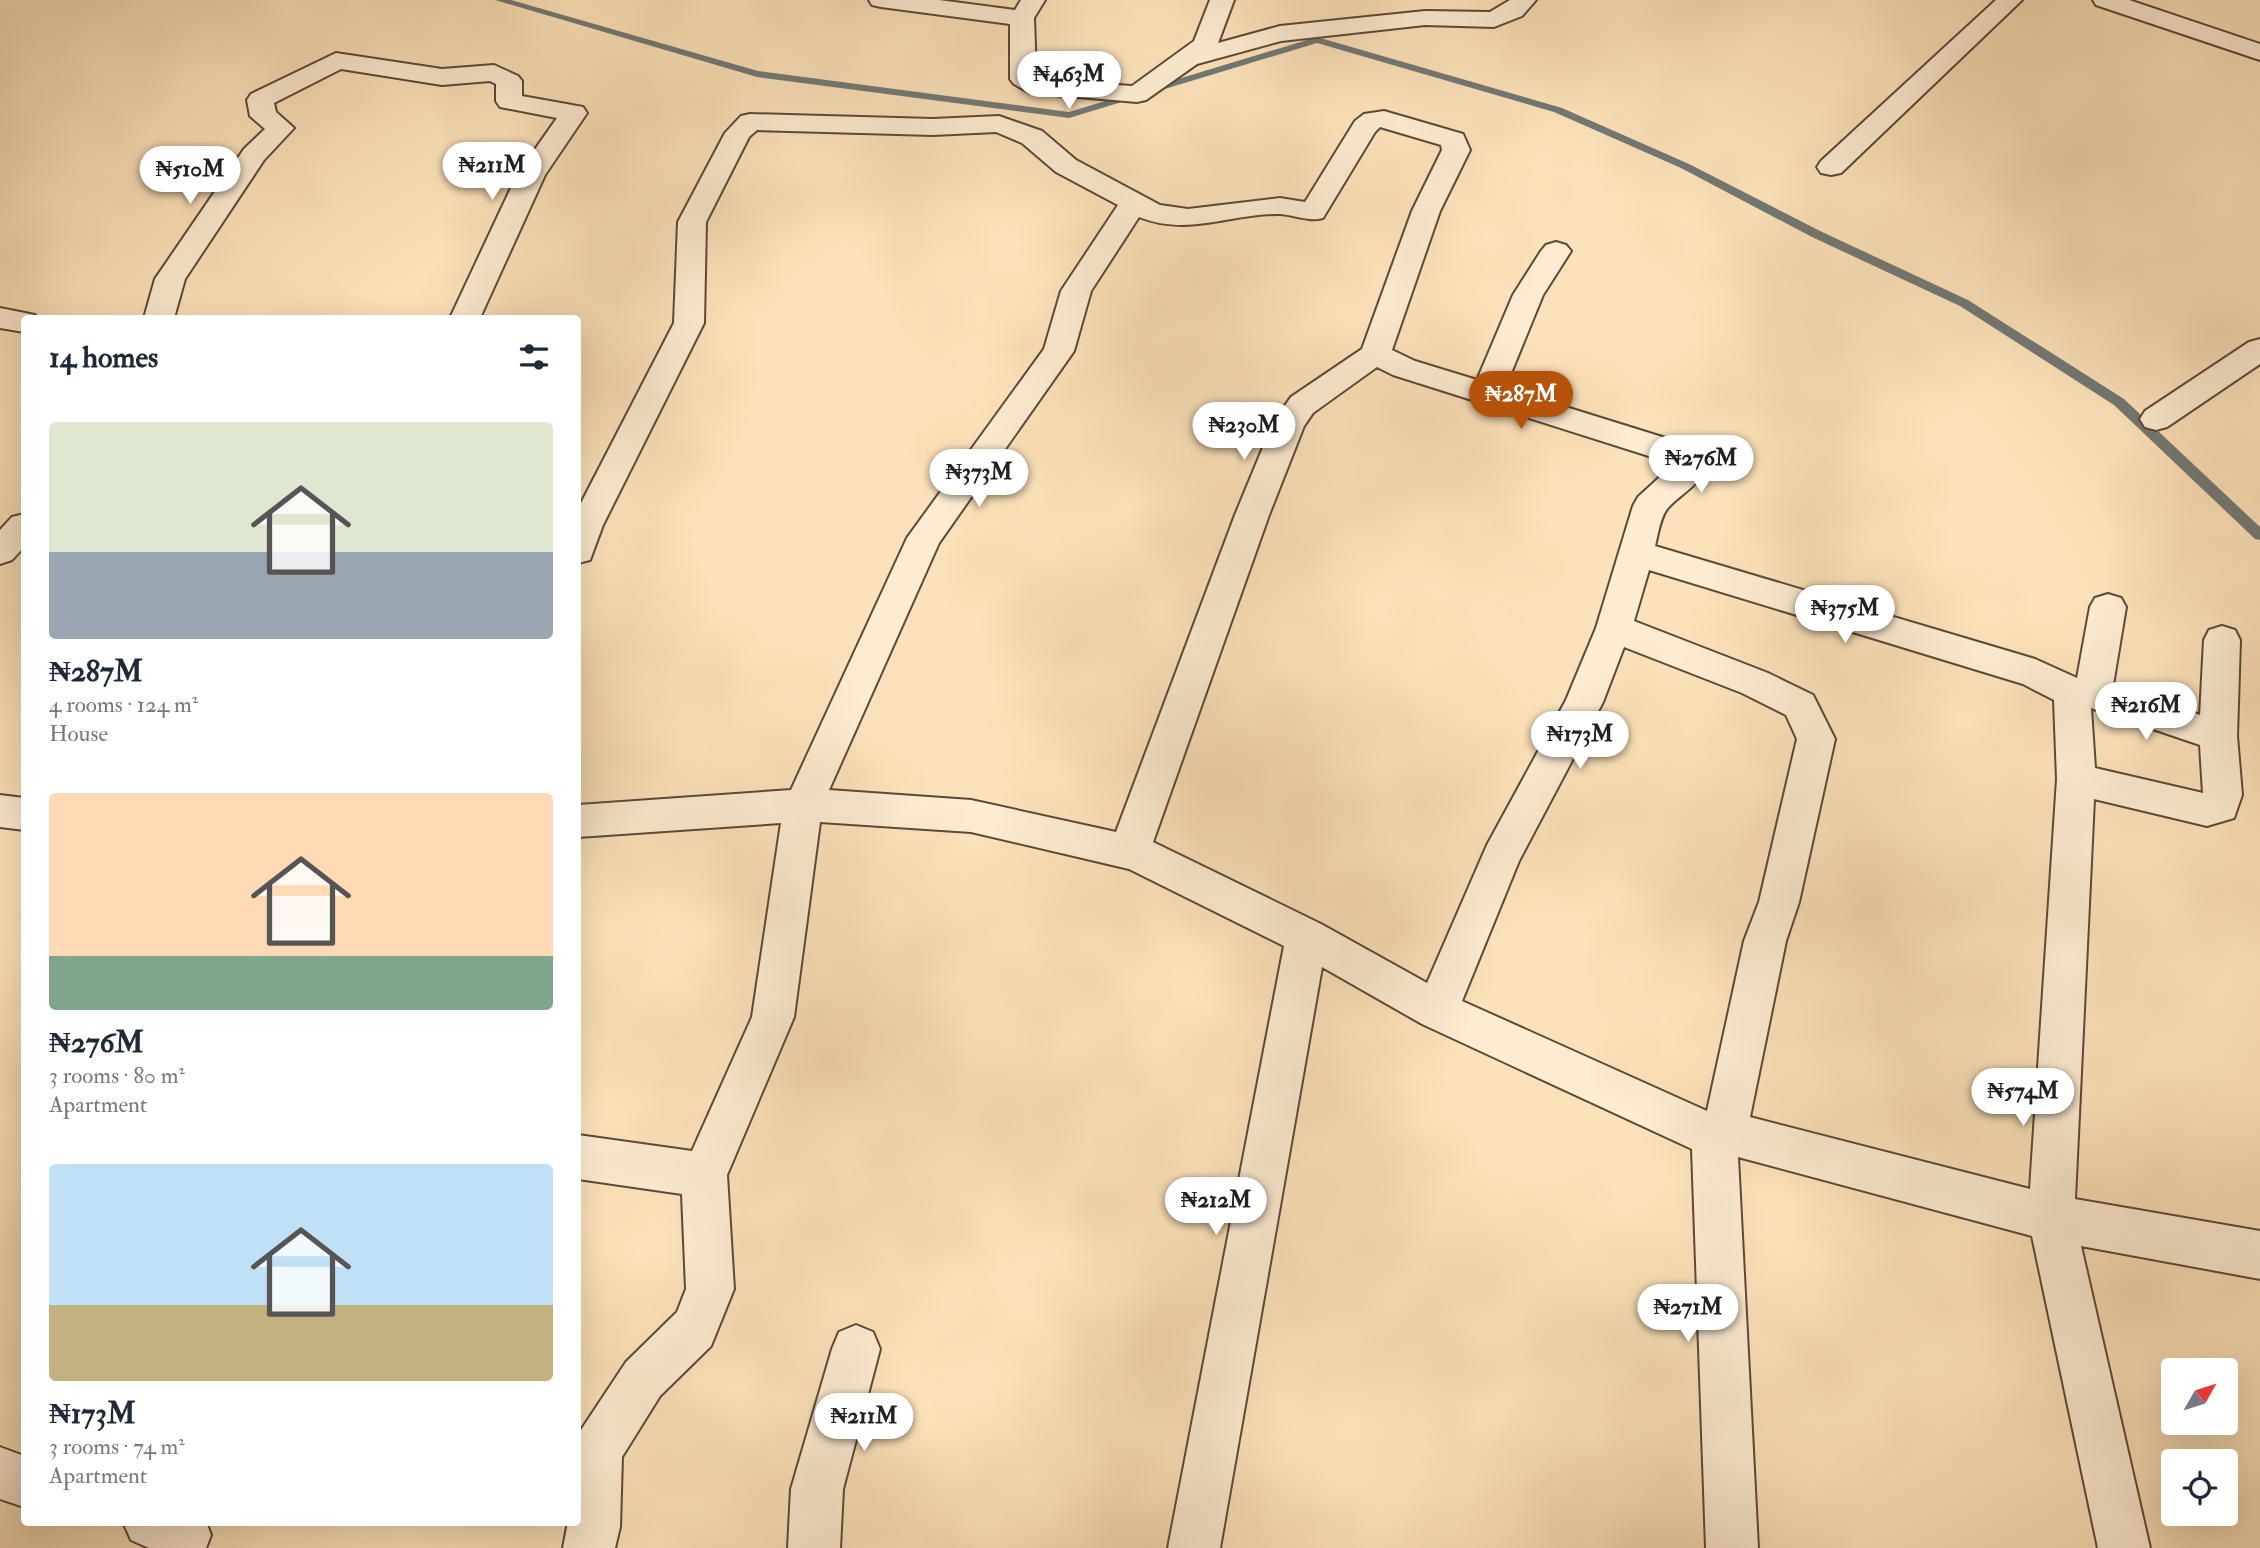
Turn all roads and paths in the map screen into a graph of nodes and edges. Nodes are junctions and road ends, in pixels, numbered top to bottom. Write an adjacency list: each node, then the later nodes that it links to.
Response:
1 (881, 0): 6 (street)
2 (1222, 0): 8 (street)
3 (1524, 0): 8 (street)
4 (2010, 0): 9 (street)
5 (2105, 0): 7 (street)
6 (1027, 9): 8 (street)
7 (2260, 52)
8 (1188, 59)
9 (1831, 167)
10 (1134, 203): 17 (street); 21 (street); 30 (street)
11 (1556, 251): 18 (street)
12 (160, 315): 13 (street)
13 (466, 315)
14 (0, 318): 15 (street)
15 (21, 322)
16 (2260, 349): 19 (street)
17 (1375, 354): 18 (street); 34 (street)
18 (1487, 393): 23 (street)
19 (2156, 419)
20 (21, 529): 22 (street)
21 (581, 541)
22 (0, 551)
23 (1636, 554): 25 (street); 27 (street)
24 (2108, 607): 27 (street)
25 (1614, 628): 36 (street); 37 (street)
26 (2222, 640): 28 (street)
27 (2082, 692): 28 (street); 29 (street)
28 (2218, 736): 29 (street)
29 (2076, 779): 40 (street)
30 (803, 804): 33 (street); 34 (street); 39 (street)
31 (0, 811): 32 (street)
32 (21, 814)
33 (581, 821)
34 (1129, 852): 35 (street)
35 (1306, 937): 36 (street); 47 (street)
36 (1437, 1010): 37 (street)
37 (1720, 1135): 40 (street); 48 (street)
38 (581, 1157): 39 (street)
39 (704, 1175): 45 (street)
40 (2051, 1218): 41 (street); 49 (street)
41 (2260, 1255)
42 (856, 1349): 46 (street)
43 (0, 1473): 44 (street)
44 (21, 1480)
45 (589, 1548)
46 (814, 1548)
47 (1194, 1548)
48 (1732, 1548)
49 (2124, 1548)

